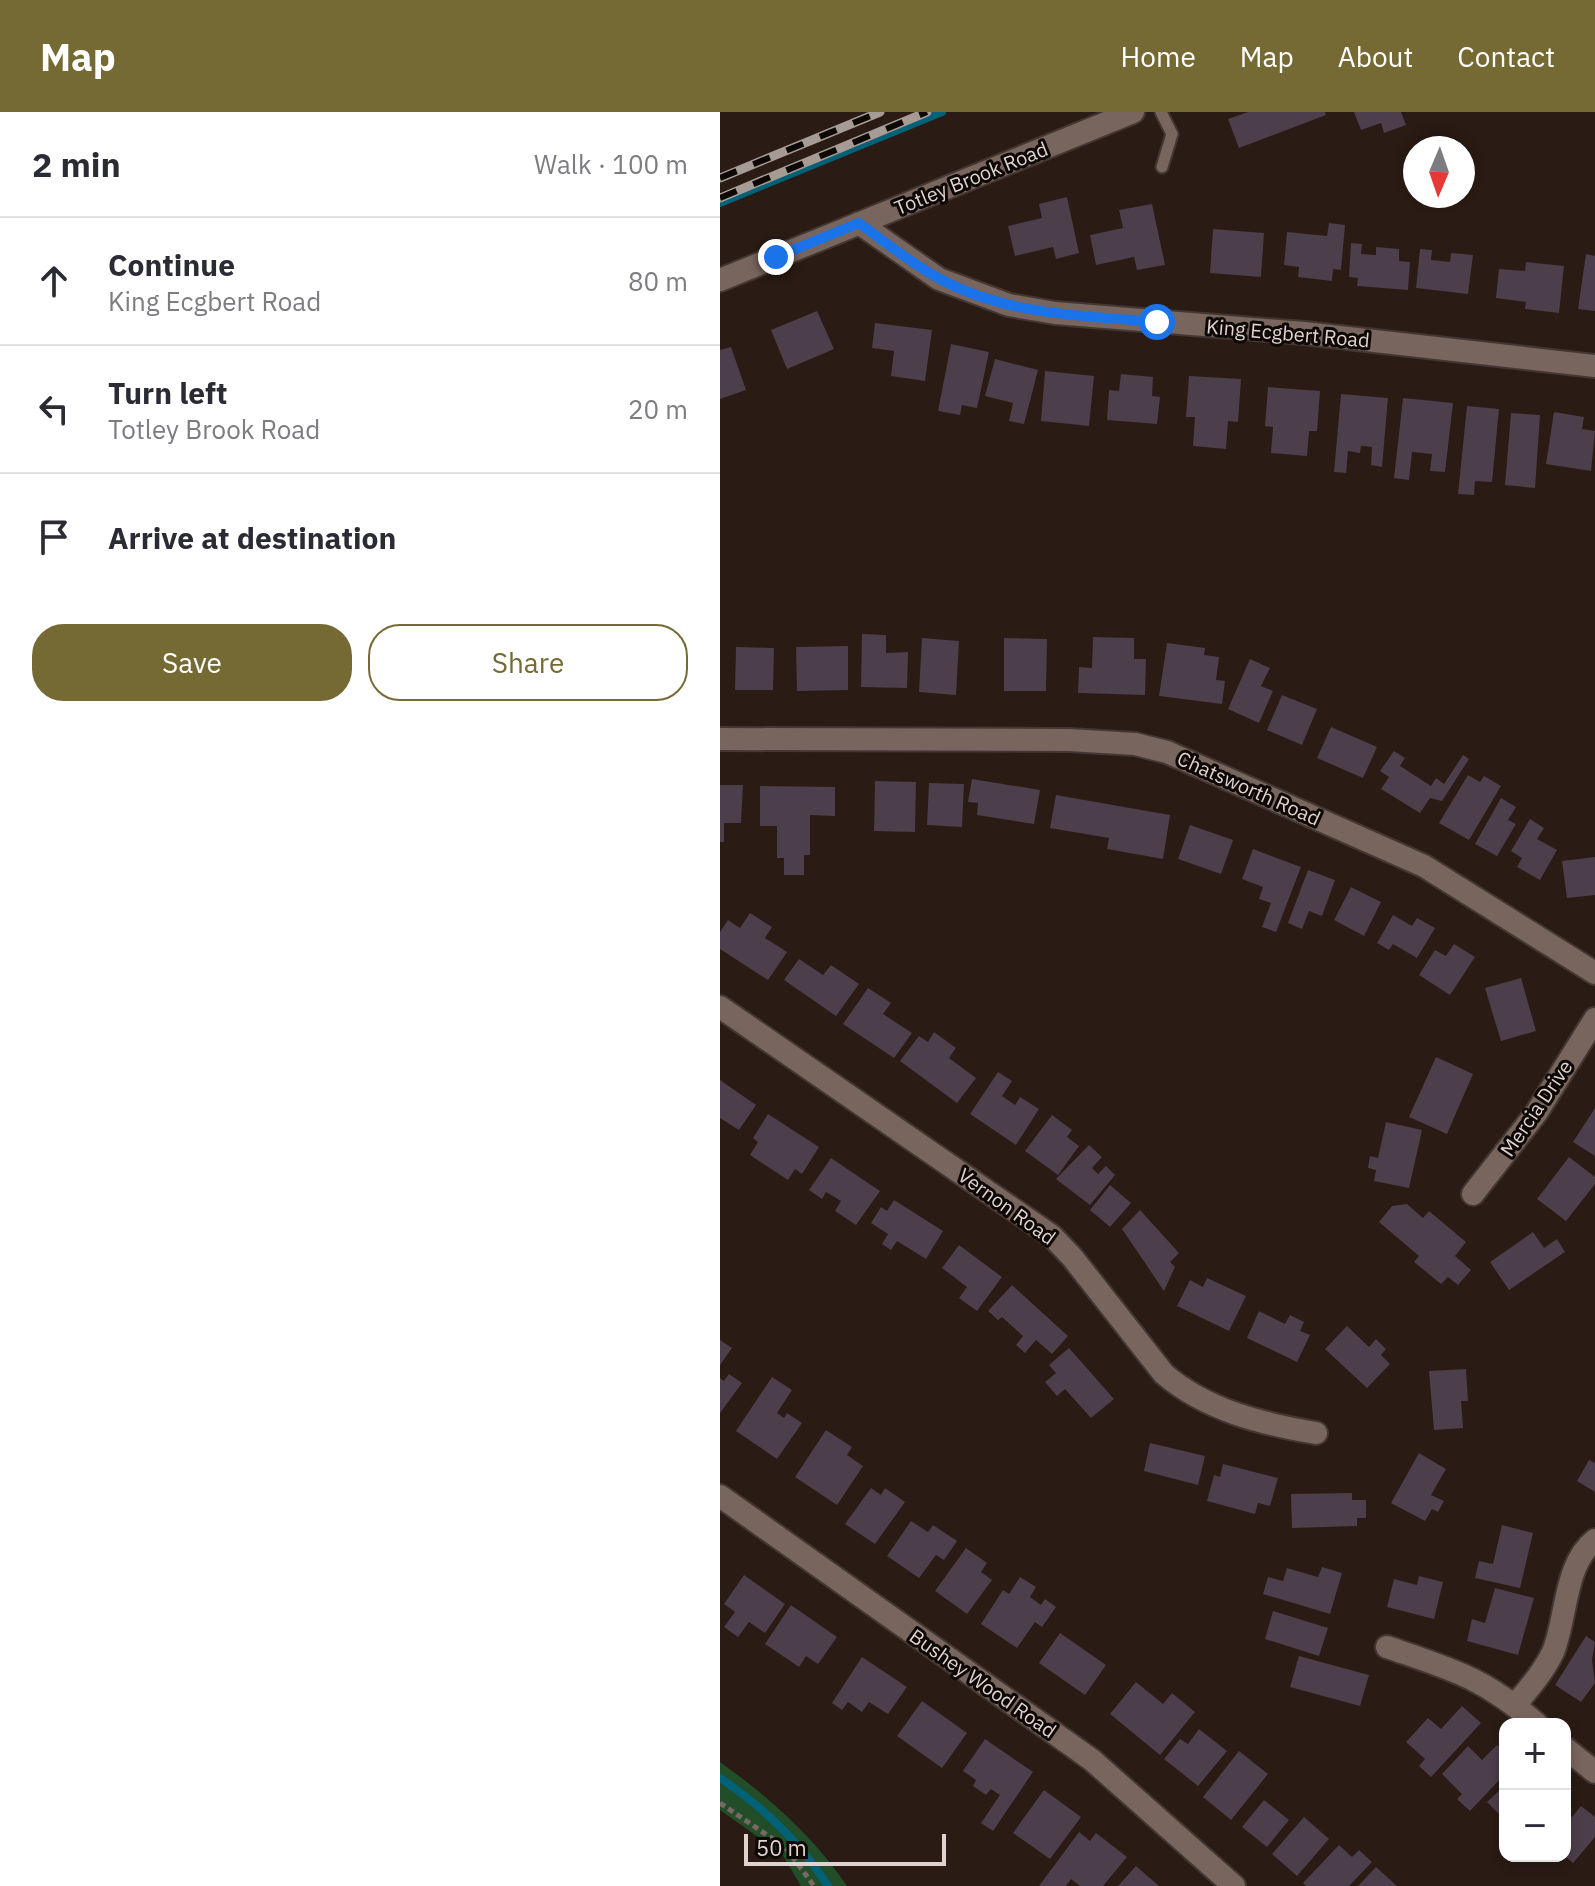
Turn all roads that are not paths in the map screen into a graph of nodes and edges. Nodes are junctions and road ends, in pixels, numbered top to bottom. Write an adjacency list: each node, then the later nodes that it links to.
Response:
1 (1133, 112): 4 (street, Totley Brook Road)
2 (1161, 112): 3 (lane)
3 (1162, 167)
4 (859, 223): 5 (street, Totley Brook Road); 6 (street, King Ecgbert Road)
5 (720, 280)
6 (1595, 366)
7 (720, 739): 8 (street, Chatsworth Road)
8 (1595, 973)
9 (720, 1007): 12 (street, Vernon Road)
10 (1595, 1019): 11 (street, Mercia Drive)
11 (1473, 1194)
12 (1316, 1433)
13 (720, 1496): 20 (street, Bushey Wood Road)
14 (1595, 1540): 16 (street)
15 (1387, 1647): 16 (street)
16 (1516, 1704): 17 (street)
17 (1531, 1718)
18 (1571, 1753): 19 (street)
19 (1595, 1772)
20 (1234, 1886)

